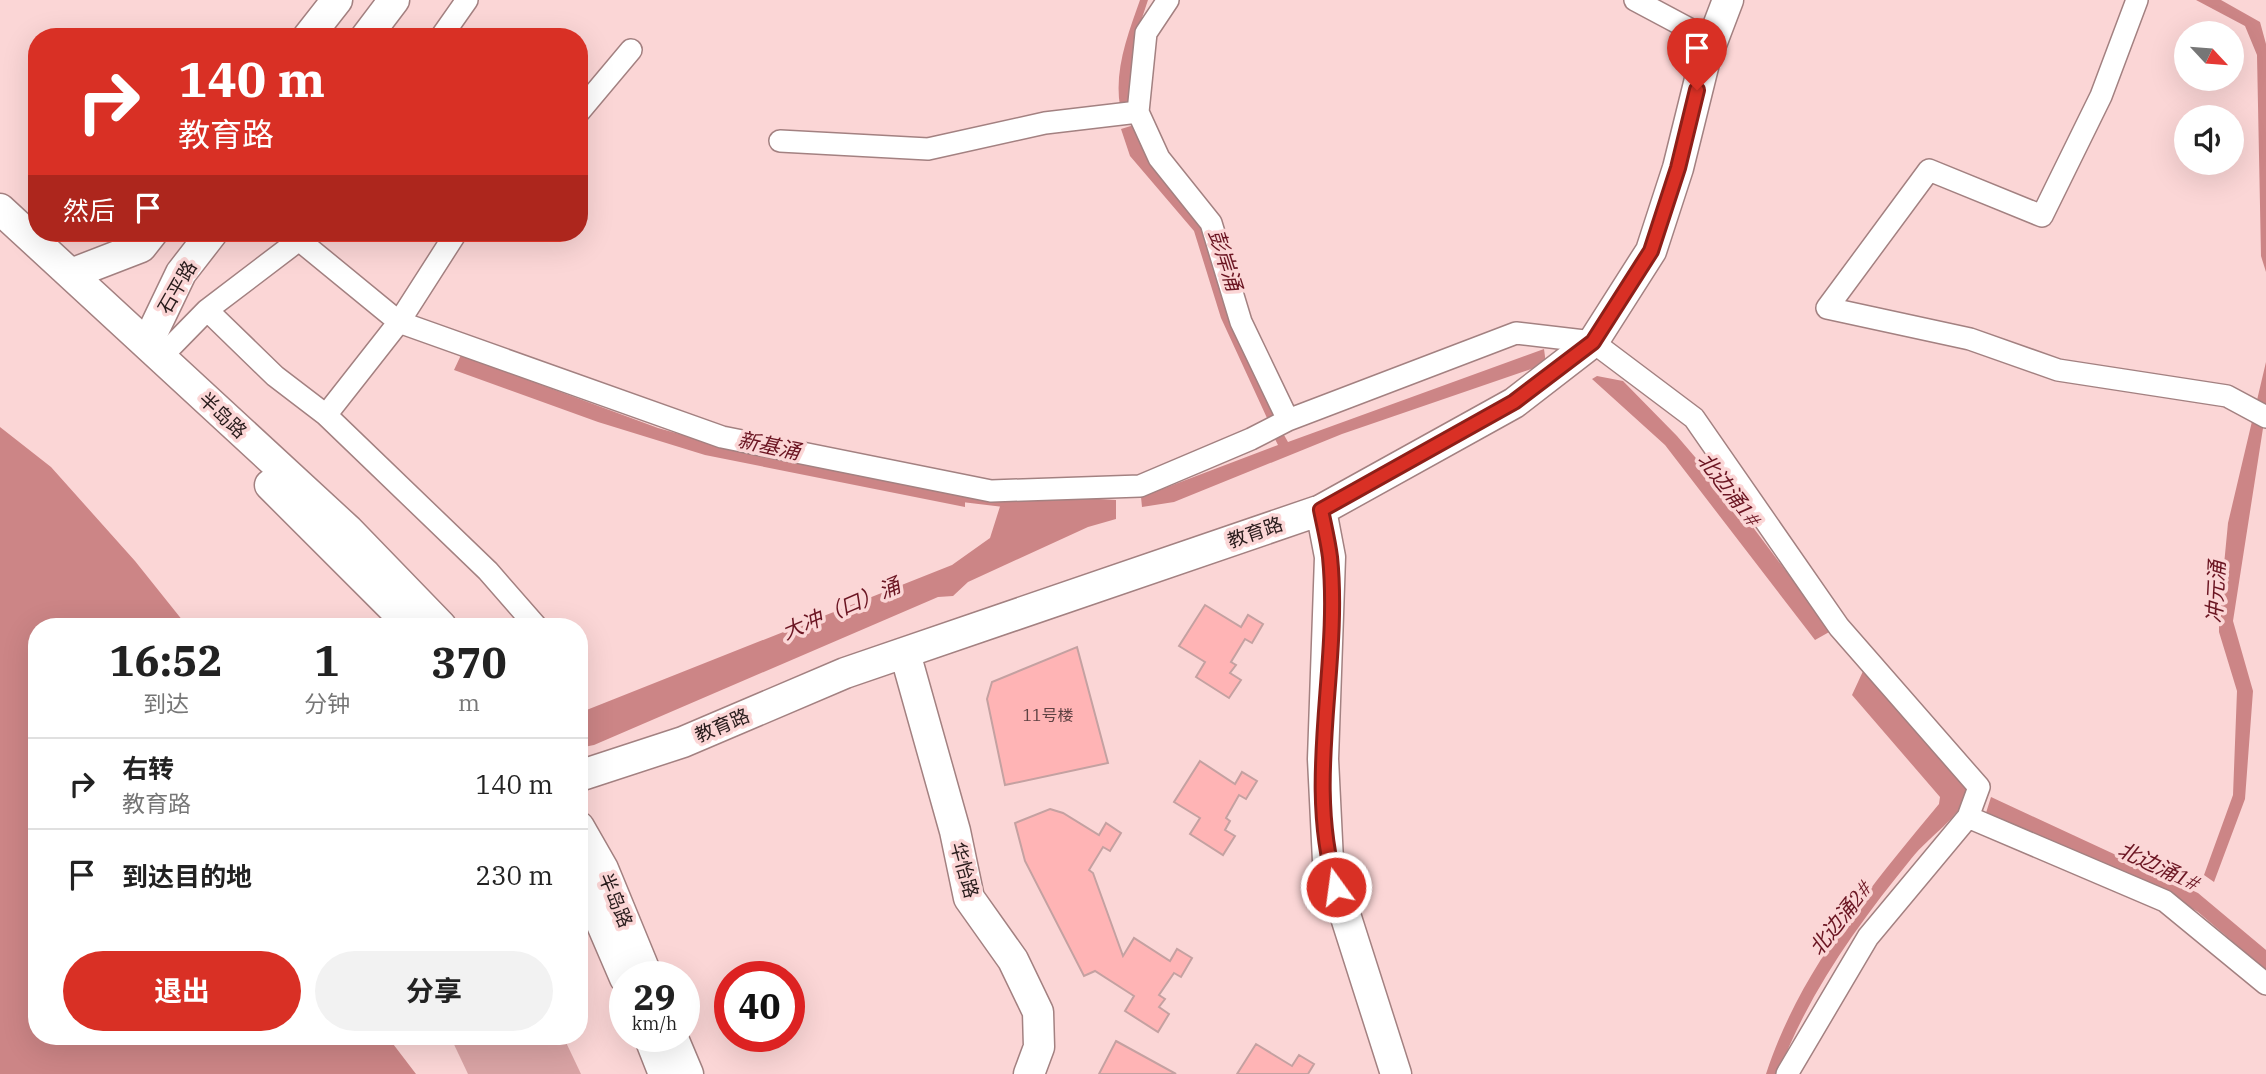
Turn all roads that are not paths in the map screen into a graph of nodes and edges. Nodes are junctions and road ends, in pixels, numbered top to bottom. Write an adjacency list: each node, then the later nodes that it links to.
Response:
1 (337, 0): 8 (street)
2 (394, 0): 9 (street)
3 (467, 0): 10 (street)
4 (1168, 0): 14 (street)
5 (1635, 0): 11 (street)
6 (1728, 0): 11 (street, 教育路)
7 (2137, 0): 30 (street)
8 (315, 28)
9 (373, 28)
10 (447, 28)
11 (1712, 41): 28 (street, 教育路)
12 (631, 50): 13 (street)
13 (588, 101)
14 (1138, 112): 15 (street); 32 (street)
15 (780, 141)
16 (0, 209): 18 (street, 半岛路)
17 (0, 235): 34 (street, 半岛路)
18 (28, 235)
19 (36, 242): 25 (street, 半岛路)
20 (145, 242): 25 (street)
21 (205, 242): 29 (street, 石平路)
22 (294, 242): 26 (street)
23 (309, 242): 27 (street)
24 (450, 242): 27 (street)
25 (71, 274): 29 (street, 半岛路)
26 (207, 310): 29 (street); 31 (street)
27 (399, 322): 31 (street); 32 (street)
28 (1593, 342): 32 (street); 33 (street, 教育路); 39 (street)
29 (154, 350): 35 (street, 半岛路)
30 (2259, 413)
31 (326, 415): 36 (street)
32 (1288, 420)
33 (1321, 510): 37 (street, 教育路); 50 (street)
34 (403, 618)
35 (433, 618)
36 (529, 618)
37 (905, 653): 38 (street, 教育路); 49 (street, 华怡路)
38 (588, 773)
39 (1968, 817): 44 (street); 51 (street)
40 (588, 843): 43 (street, 半岛路)
41 (588, 892): 42 (street, 半岛路)
42 (618, 961)
43 (642, 961)
44 (2266, 984)
45 (655, 1052): 47 (street)
46 (679, 1052): 48 (street)
47 (664, 1074)
48 (688, 1074)
49 (1029, 1074)
50 (1396, 1074)
51 (1787, 1074)

